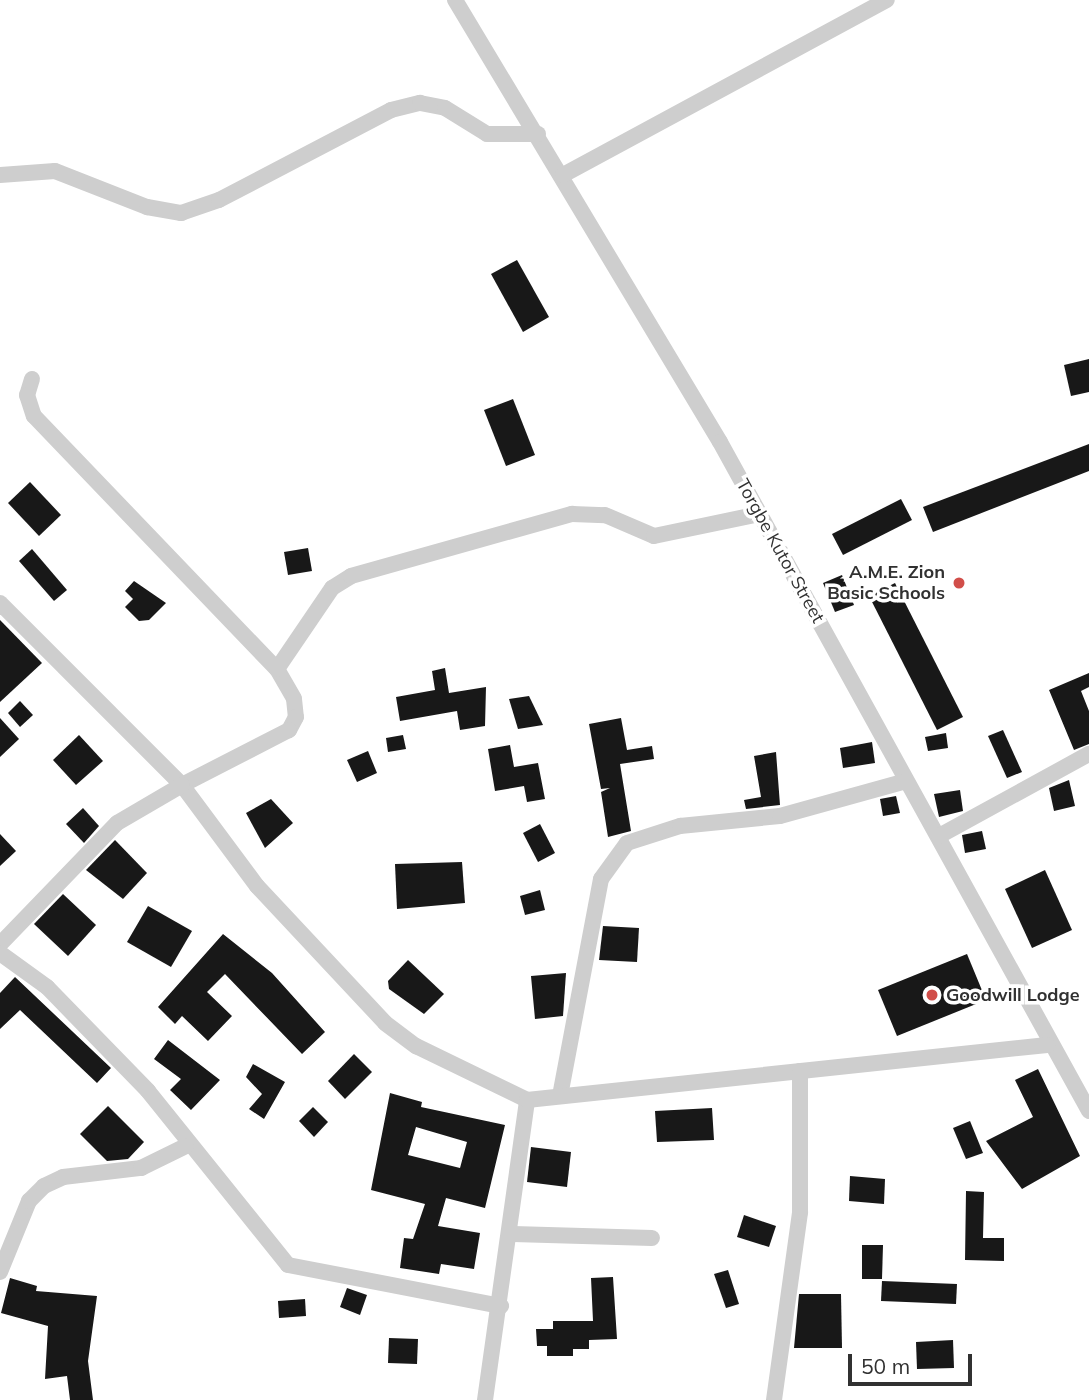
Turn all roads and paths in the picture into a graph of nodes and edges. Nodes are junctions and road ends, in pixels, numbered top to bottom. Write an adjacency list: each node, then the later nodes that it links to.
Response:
1 (455, 0): 3 (street, Torgbe Kutor Street)
2 (887, 0): 5 (street)
3 (538, 134): 4 (street); 5 (street, Torgbe Kutor Street)
4 (0, 175)
5 (563, 175): 7 (street, Torgbe Kutor Street)
6 (32, 379): 9 (street)
7 (760, 514): 9 (street); 11 (street, Torgbe Kutor Street)
8 (0, 603): 12 (street)
9 (277, 669): 12 (street)
10 (1089, 754): 13 (street)
11 (906, 780): 13 (street, Torgbe Kutor Street); 18 (street)
12 (182, 785): 14 (street); 19 (street)
13 (939, 836): 16 (street, Torgbe Kutor Street)
14 (0, 944)
15 (0, 953): 21 (street)
16 (1048, 1045): 17 (street); 20 (street, Torgbe Kutor Street)
17 (800, 1071): 18 (street); 27 (street)
18 (560, 1096): 19 (street)
19 (527, 1100): 22 (street)
20 (1089, 1111)
21 (186, 1146): 24 (street); 25 (street)
22 (513, 1234): 23 (street); 25 (street)
23 (652, 1238)
24 (0, 1272)
25 (501, 1307): 26 (street)
26 (485, 1400)
27 (774, 1400)

